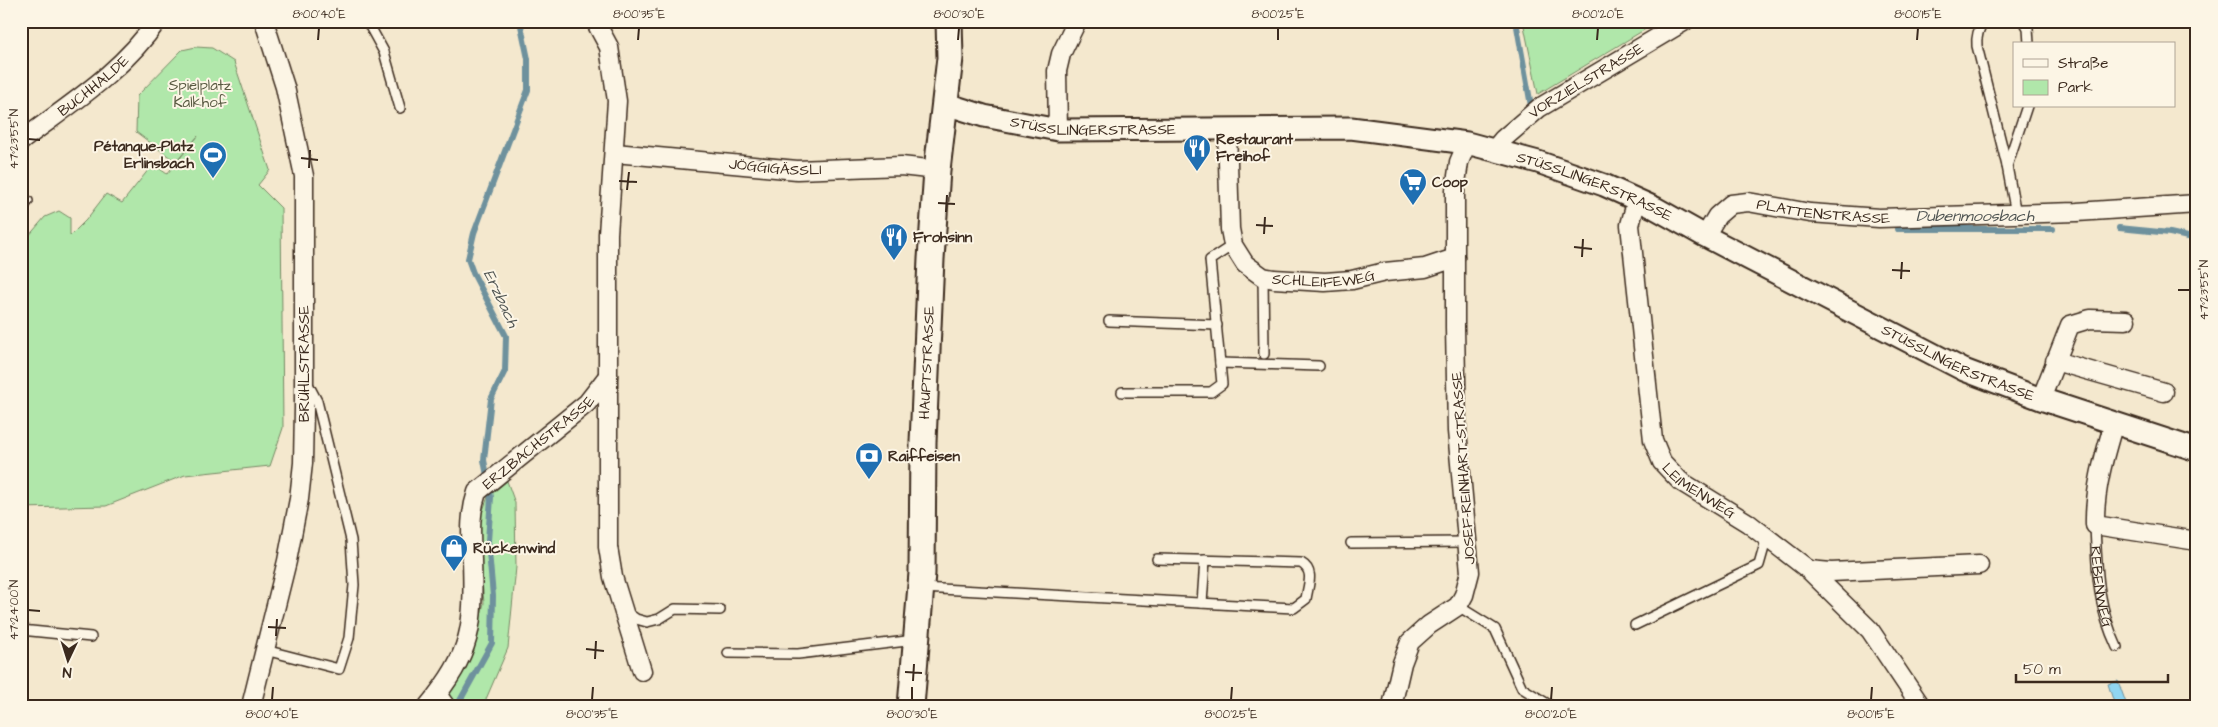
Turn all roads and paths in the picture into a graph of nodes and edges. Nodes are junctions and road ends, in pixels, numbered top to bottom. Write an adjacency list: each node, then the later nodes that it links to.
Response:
1 (157, 21): 16 (street, BUCHHALDE)
2 (264, 21): 39 (street, BRÜHLSTRASSE)
3 (367, 21): 12 (lane)
4 (595, 21): 19 (street, ERZBACHSTRASSE)
5 (950, 21): 11 (main road, HAUPTSTRASSE)
6 (1076, 21): 15 (street)
7 (1685, 21): 18 (street, VORZIELSTRASSE)
8 (1984, 21): 20 (lane)
9 (2024, 21): 10 (lane)
10 (2029, 42)
11 (946, 104): 15 (street, STÜSSLINGERSTRASSE); 21 (main road, HAUPTSTRASSE)
12 (400, 108)
13 (2026, 108): 20 (lane)
14 (1227, 129): 15 (street, STÜSSLINGERSTRASSE); 17 (street, STÜSSLINGERSTRASSE); 28 (street, SCHLEIFEWEG)
15 (1058, 130)
16 (21, 141)
17 (1467, 143): 18 (street, STÜSSLINGERSTRASSE); 29 (street, JOSEF-REINHART-STRASSE)
18 (1494, 150): 22 (street, STÜSSLINGERSTRASSE)
19 (614, 153): 21 (street, JÖGGIGÄSSLI); 38 (street, ERZBACHSTRASSE)
20 (2007, 166): 26 (lane)
21 (937, 170): 54 (main road, HAUPTSTRASSE)
22 (1637, 199): 27 (street, STÜSSLINGERSTRASSE); 46 (street, LEIMENWEG)
23 (28, 201): 25 (lane)
24 (2197, 204): 26 (street, PLATTENSTRASSE)
25 (21, 210)
26 (2016, 214): 27 (street, PLATTENSTRASSE)
27 (1705, 236): 42 (street, STÜSSLINGERSTRASSE)
28 (1233, 245): 30 (street, SCHLEIFEWEG); 33 (lane)
29 (1454, 258): 30 (street, SCHLEIFEWEG); 48 (street, JOSEF-REINHART-STRASSE)
30 (1263, 277): 34 (lane)
31 (2126, 320): 35 (street)
32 (1109, 321): 33 (lane)
33 (1217, 325): 36 (lane)
34 (1264, 354)
35 (2055, 361): 41 (street); 42 (street)
36 (1220, 363): 37 (lane); 40 (lane)
37 (1319, 366)
38 (608, 376): 57 (street, ERZBACHSTRASSE); 67 (street, ERZBACHSTRASSE)
39 (304, 378): 64 (street, BRÜHLSTRASSE); 64 (lane)
40 (1122, 392)
41 (2164, 392)
42 (2041, 399): 43 (street, STÜSSLINGERSTRASSE)
43 (2114, 423): 44 (street, STÜSSLINGERSTRASSE); 45 (street, REBENWEG)
44 (2197, 450)
45 (2095, 525): 47 (street, REBENWEG); 63 (lane, REBENWEG)
46 (1767, 537): 53 (street, LEIMENWEG); 59 (lane)
47 (2197, 541)
48 (1467, 542): 49 (lane); 56 (street, JOSEF-REINHART-STRASSE)
49 (1351, 543)
50 (1157, 559): 51 (lane)
51 (1205, 560): 55 (lane); 55 (lane)
52 (1979, 565): 53 (street)
53 (1809, 570): 73 (street, LEIMENWEG)
54 (922, 588): 55 (lane); 62 (main road, HAUPTSTRASSE)
55 (1202, 603)
56 (1458, 606): 71 (street); 72 (lane)
57 (622, 610): 58 (lane); 66 (street, ERZBACHSTRASSE)
58 (720, 610)
59 (1635, 625)
60 (21, 630): 61 (lane)
61 (91, 637)
62 (917, 640): 65 (lane); 70 (main road, HAUPTSTRASSE)
63 (2117, 647)
64 (265, 650): 68 (street, BRÜHLSTRASSE)
65 (728, 653)
66 (642, 671)
67 (447, 700): 69 (street, ERZBACHSTRASSE)
68 (251, 706)
69 (428, 706)
70 (911, 706)
71 (1392, 706)
72 (1551, 706)
73 (1920, 706)

